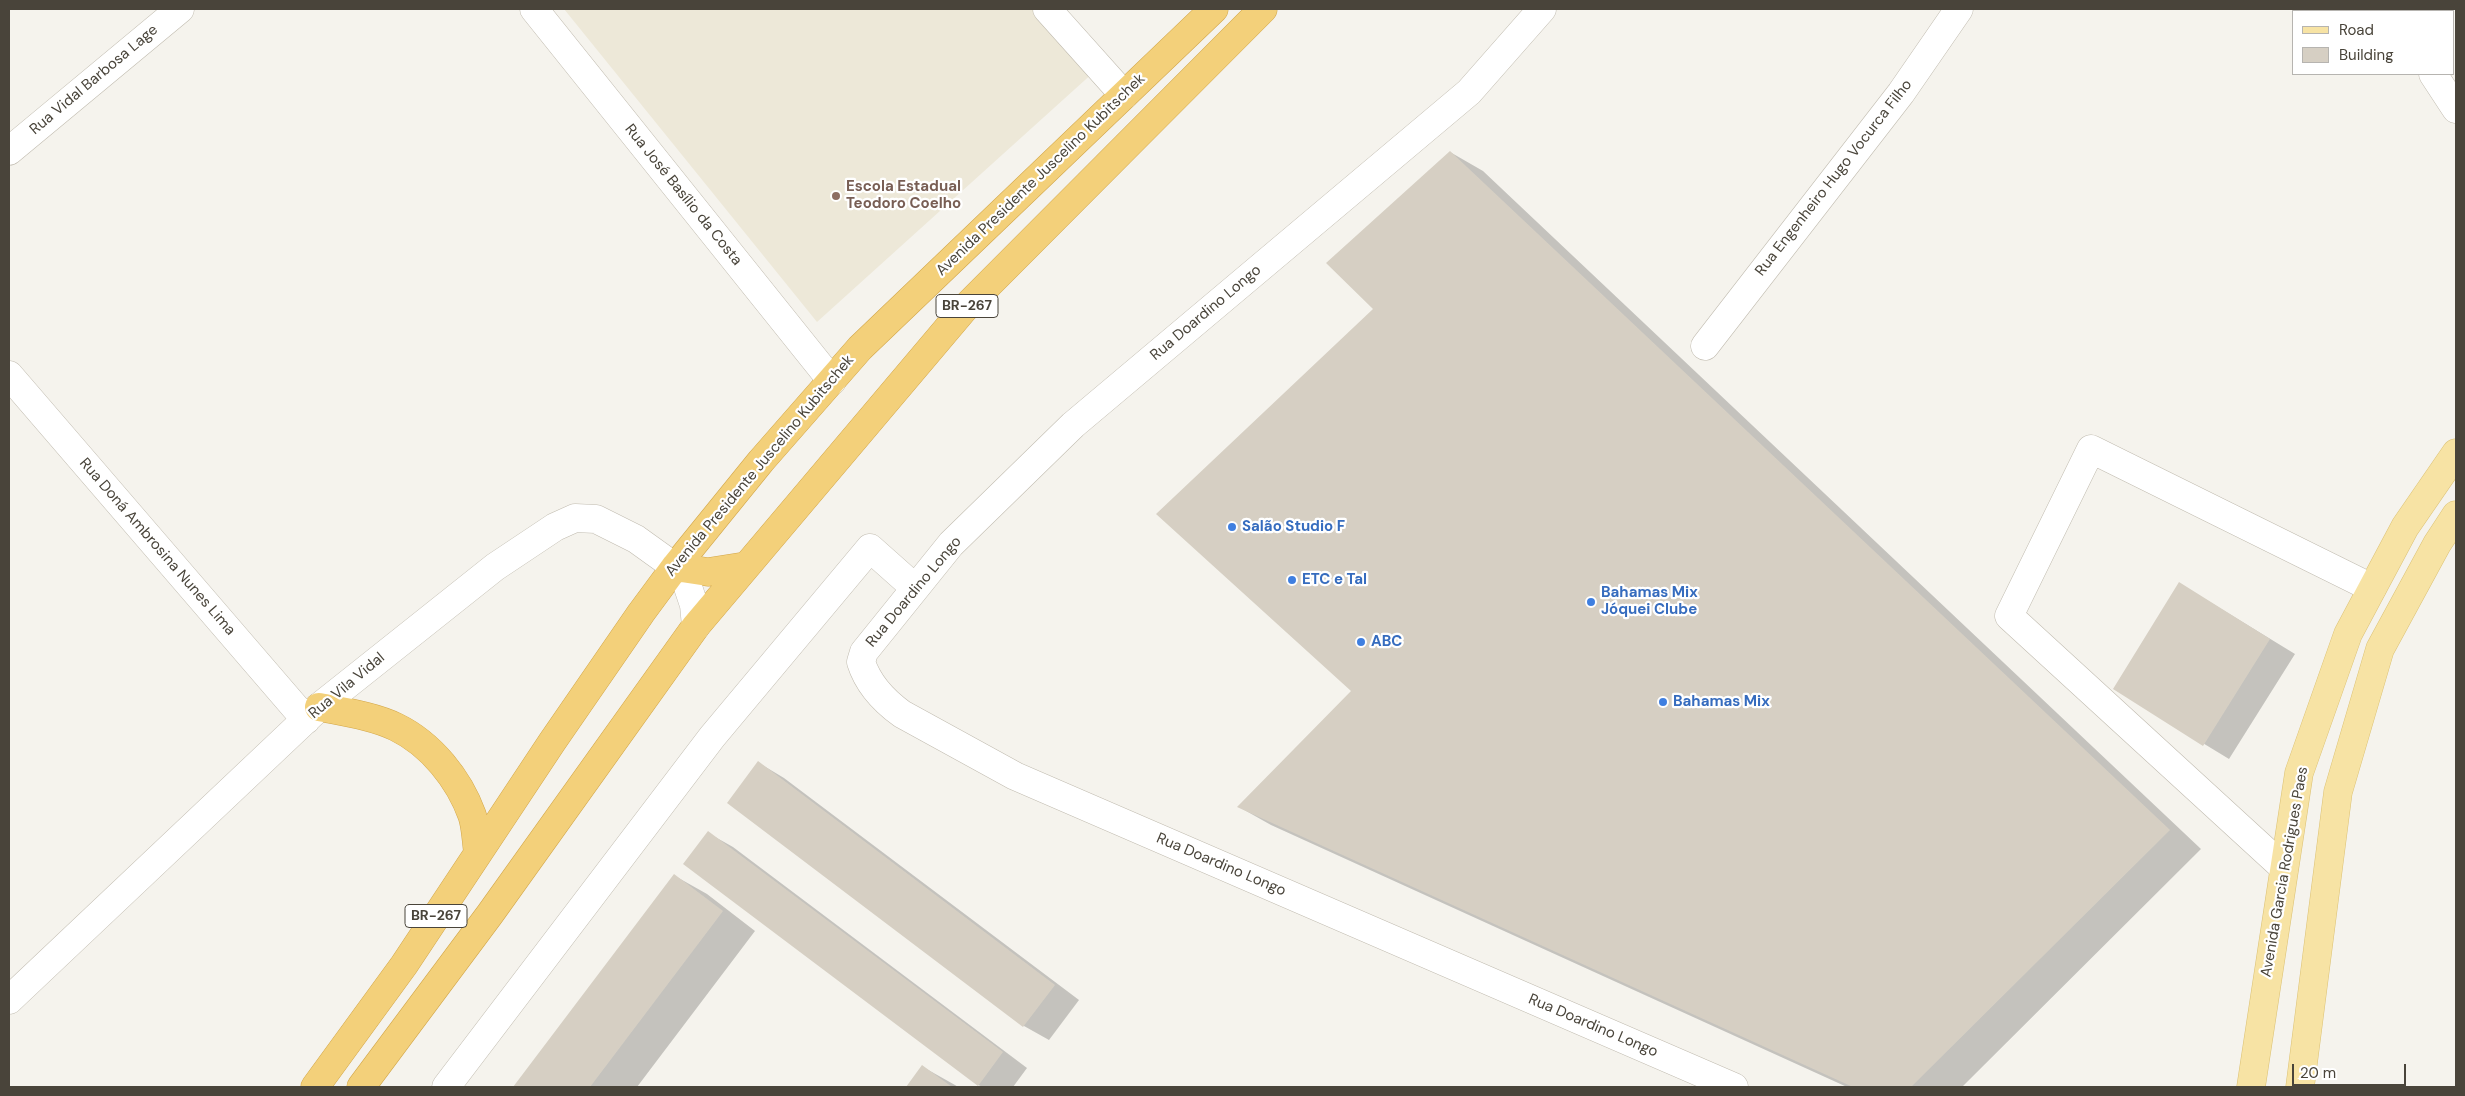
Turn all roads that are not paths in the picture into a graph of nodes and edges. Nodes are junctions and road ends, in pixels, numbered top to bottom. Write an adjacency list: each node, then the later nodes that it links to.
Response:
1 (180, 9): 11 (street, Rua Vidal Barbosa Lage)
2 (534, 9): 14 (street, Rua José Basílio da Costa)
3 (1047, 9): 9 (street)
4 (1214, 9): 9 (highway, Avenida Presidente Juscelino Kubitschek / BR-267)
5 (1263, 9): 17 (highway, BR-267)
6 (1542, 9): 19 (street, Rua Doardino Longo)
7 (1959, 9): 12 (street, Rua Engenheiro Hugo Vocurca Filho)
8 (2434, 75): 10 (street)
9 (1124, 95): 14 (highway, Avenida Presidente Juscelino Kubitschek / BR-267)
10 (2456, 109)
11 (9, 151)
12 (1705, 346)
13 (9, 375): 22 (street, Rua Doná Ambrosina Nunes Lima)
14 (832, 381): 18 (highway, Avenida Presidente Juscelino Kubitschek / BR-267)
15 (2456, 453): 20 (main road, Avenida Garcia Rodrigues Paes)
16 (2456, 515): 31 (main road)
17 (746, 566): 18 (highway); 21 (highway, BR-267)
18 (675, 567): 21 (street, Rua Vila Vidal); 22 (street, Rua Vila Vidal); 23 (highway, Avenida Presidente Juscelino Kubitschek / BR-267)
19 (915, 588): 28 (street); 29 (street, Rua Doardino Longo)
20 (2372, 588): 24 (main road, Avenida Garcia Rodrigues Paes); 24 (street)
21 (696, 626): 27 (highway, BR-267)
22 (312, 713): 23 (highway); 25 (street, Rua Vila Vidal)
23 (478, 853): 26 (highway, Avenida Presidente Juscelino Kubitschek / BR-267)
24 (2284, 868): 30 (main road, Avenida Garcia Rodrigues Paes)
25 (9, 1000)
26 (315, 1087)
27 (361, 1087)
28 (446, 1087)
29 (1734, 1087)
30 (2251, 1087)
31 (2300, 1087)

